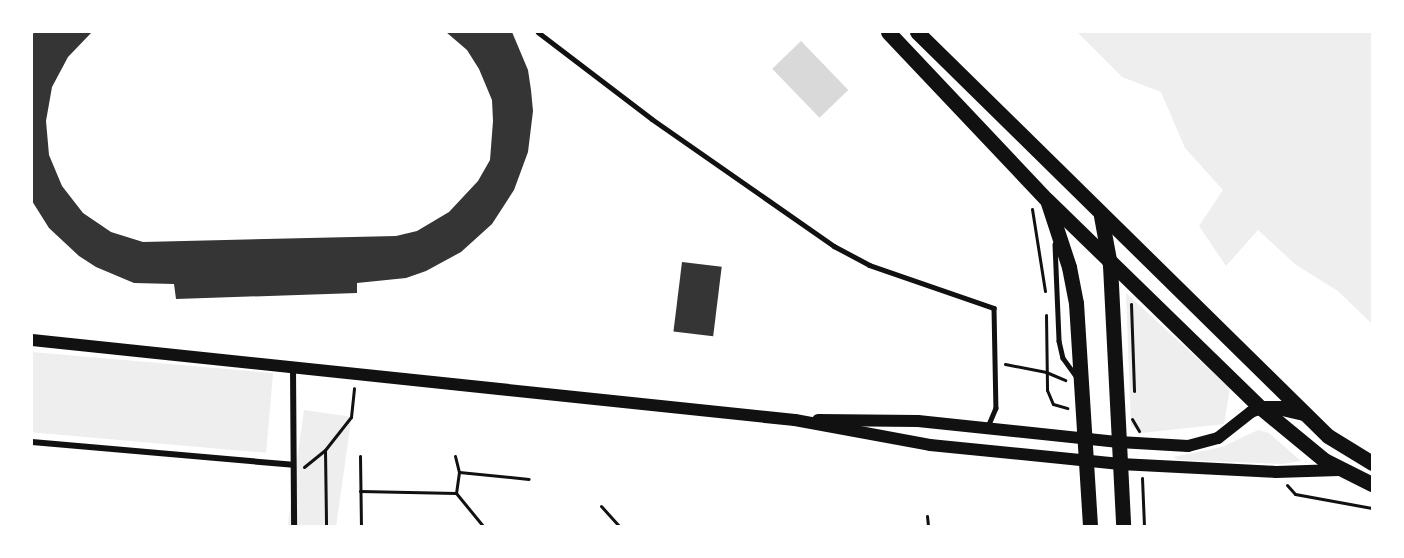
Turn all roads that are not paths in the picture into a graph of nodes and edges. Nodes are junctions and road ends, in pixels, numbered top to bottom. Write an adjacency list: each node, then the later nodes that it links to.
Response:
1 (538, 32): 12 (lane)
2 (888, 32): 4 (main road)
3 (917, 32): 5 (main road)
4 (1047, 200): 6 (main road); 13 (main road)
5 (1101, 216): 6 (main road); 10 (main road)
6 (1110, 265): 9 (main road); 15 (main road)
7 (32, 340): 8 (main road)
8 (293, 366): 11 (main road); 19 (street)
9 (1260, 408): 10 (main road); 15 (main road); 20 (main road)
10 (1303, 413): 17 (main road)
11 (795, 420): 12 (main road); 16 (main road)
12 (988, 427): 13 (main road)
13 (1085, 438): 15 (main road); 16 (main road)
14 (32, 442): 19 (street)
15 (1119, 442): 18 (main road)
16 (1086, 460): 18 (main road); 23 (main road)
17 (1372, 462)
18 (1120, 464): 20 (main road); 24 (main road)
19 (293, 465): 22 (street)
20 (1339, 470): 21 (main road)
21 (1372, 484)
22 (294, 526)
23 (1090, 526)
24 (1123, 526)

